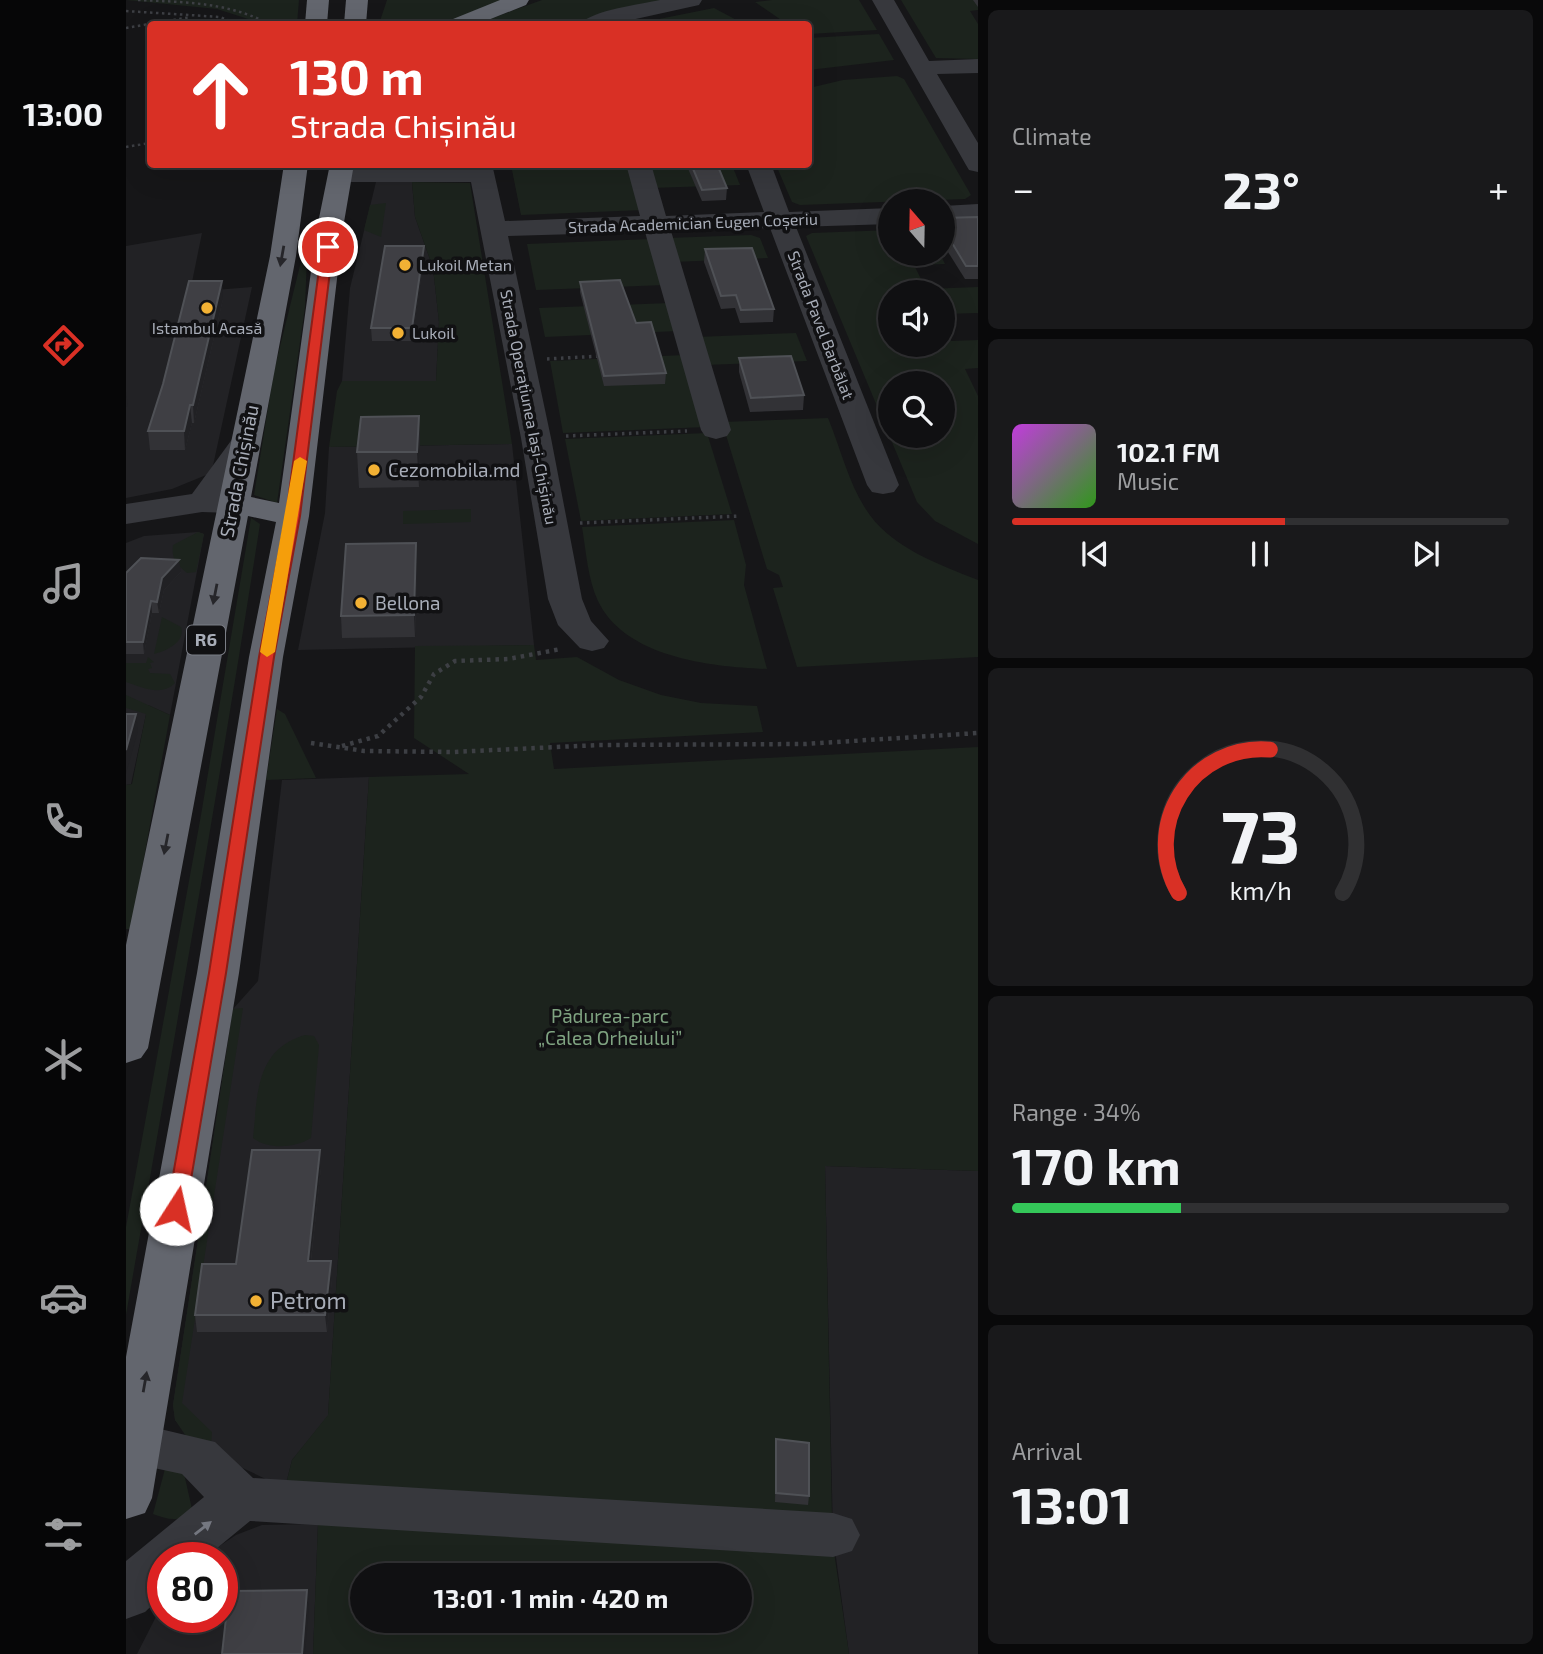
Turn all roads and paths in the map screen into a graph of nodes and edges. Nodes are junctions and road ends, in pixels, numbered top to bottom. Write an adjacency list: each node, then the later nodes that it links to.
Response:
1 (138, 0): 11 (path)
2 (318, 0): 12 (highway)
3 (356, 0): 13 (highway)
4 (518, 0): 14 (highway)
5 (691, 0): 15 (street)
6 (883, 0): 19 (street)
7 (126, 11): 8 (path)
8 (201, 16): 9 (path); 10 (path)
9 (170, 21)
10 (229, 21)
11 (261, 21)
12 (316, 21)
13 (355, 21)
14 (468, 21)
15 (602, 21)
16 (147, 25): 17 (path)
17 (126, 28)
18 (978, 66): 19 (street)
19 (923, 68): 22 (street)
20 (147, 143): 21 (path)
21 (126, 147)
22 (978, 165)
23 (295, 168): 38 (highway, Strada Chișinău, one-way to 38)
24 (639, 168): 32 (street)
25 (760, 168): 31 (street, Strada Pavel Barbălat)
26 (341, 169): 27 (street); 42 (highway)
27 (480, 169): 33 (street, Strada Operațiunea Iași-Chișinău)
28 (978, 212): 29 (street)
29 (956, 213)
30 (878, 216): 31 (street, Strada Academician Eugen Coșeriu)
31 (780, 220): 32 (street, Strada Academician Eugen Coșeriu); 39 (street, Strada Pavel Barbălat)
32 (655, 225): 33 (street, Strada Academician Eugen Coșeriu); 36 (street)
33 (494, 229): 35 (street, Strada Operațiunea Iași-Chișinău)
34 (613, 356): 35 (path)
35 (519, 360): 37 (street, Strada Operațiunea Iași-Chișinău)
36 (716, 430): 37 (path)
37 (536, 438): 44 (street, Strada Operațiunea Iași-Chișinău)
38 (244, 443): 40 (street)
39 (883, 485)
40 (217, 502): 41 (street); 42 (highway); 46 (highway, Strada Chișinău / R6)
41 (126, 514)
42 (293, 516): 52 (highway, one-way to 42)
43 (740, 516): 44 (path)
44 (552, 524): 47 (street, Strada Operațiunea Iași-Chișinău)
45 (126, 525): 46 (street)
46 (225, 539): 51 (highway, Strada Chișinău / R6, one-way to 51)
47 (592, 641): 50 (path)
48 (978, 733): 50 (path)
49 (311, 743): 50 (path)
50 (338, 747)
51 (126, 1048)
52 (135, 1444): 53 (highway); 54 (street)
53 (126, 1498)
54 (240, 1499): 55 (street); 56 (street, one-way to 54)
55 (833, 1535)
56 (186, 1542)
57 (147, 1576): 58 (street)
58 (126, 1596)

